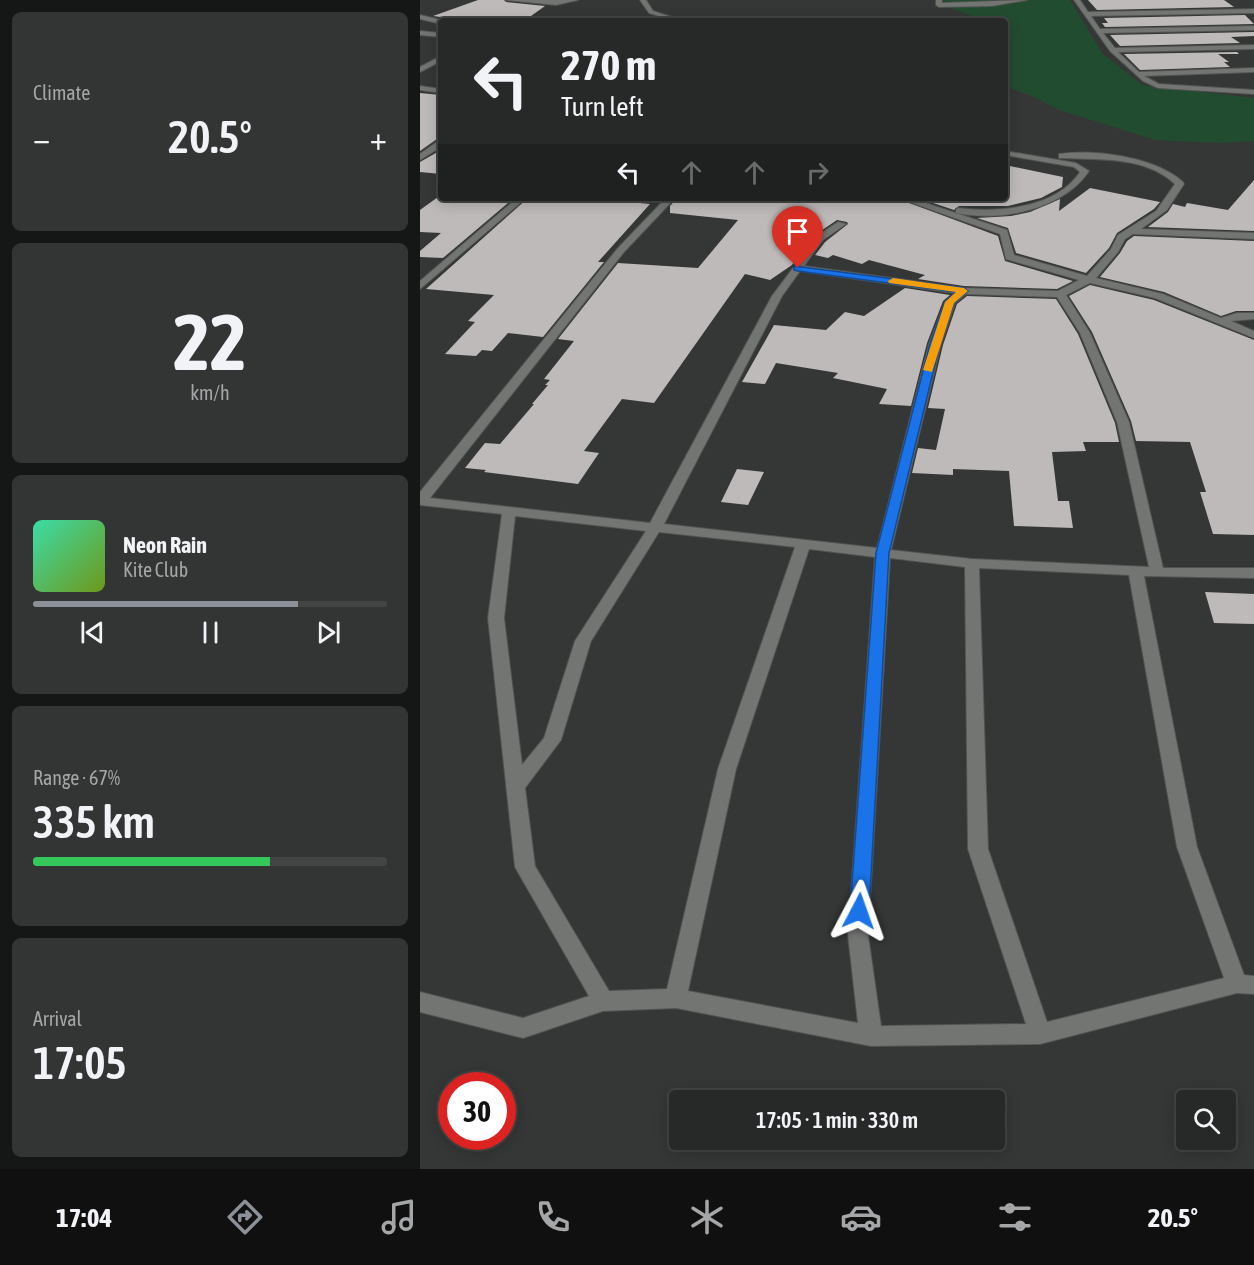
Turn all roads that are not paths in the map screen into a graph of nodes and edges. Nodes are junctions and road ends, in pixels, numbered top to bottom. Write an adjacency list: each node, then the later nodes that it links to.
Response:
1 (509, 0): 7 (street)
2 (575, 0): 7 (street)
3 (643, 0): 9 (street)
4 (939, 0): 5 (street)
5 (1024, 0)
6 (1077, 0): 11 (street)
7 (555, 2)
8 (655, 3): 9 (street)
9 (648, 9): 13 (street)
10 (1254, 11): 11 (street)
11 (1087, 14): 16 (street)
12 (420, 17): 14 (street)
13 (673, 18)
14 (438, 21)
15 (1254, 28): 16 (street)
16 (1099, 31): 20 (street)
17 (420, 33): 18 (street)
18 (438, 35)
19 (1254, 47): 20 (street)
20 (1113, 50): 24 (street)
21 (438, 60): 22 (street)
22 (420, 70)
23 (1254, 70): 24 (street)
24 (1137, 74): 27 (street)
25 (420, 88): 26 (street)
26 (438, 91)
27 (1254, 92)
28 (438, 145): 31 (street)
29 (1008, 151): 37 (street)
30 (1008, 152): 35 (street)
31 (420, 158)
32 (519, 201): 41 (street)
33 (668, 201): 47 (street)
34 (910, 201): 35 (street)
35 (930, 209): 40 (street)
36 (841, 224): 39 (street)
37 (1131, 231): 38 (street); 40 (street)
38 (1254, 236)
39 (798, 268): 42 (street); 49 (street)
40 (1089, 279): 43 (street); 45 (street)
41 (420, 286)
42 (964, 291): 43 (street); 51 (street)
43 (1060, 294): 54 (street)
44 (1254, 316): 45 (street)
45 (1221, 321): 46 (street)
46 (1254, 335)
47 (420, 501): 48 (street)
48 (509, 511): 49 (street); 56 (street)
49 (655, 527): 50 (street); 56 (street)
50 (803, 544): 51 (street); 58 (street)
51 (883, 553): 52 (street); 62 (street)
52 (972, 562): 53 (street); 61 (street)
53 (1136, 571): 54 (street); 57 (street)
54 (1157, 572): 55 (street)
55 (1254, 573)
56 (516, 786): 59 (street)
57 (1246, 985): 61 (street)
58 (675, 998): 59 (street); 62 (street)
59 (603, 1001): 60 (street)
60 (420, 1002)
61 (1040, 1034): 62 (street)
62 (871, 1036)

